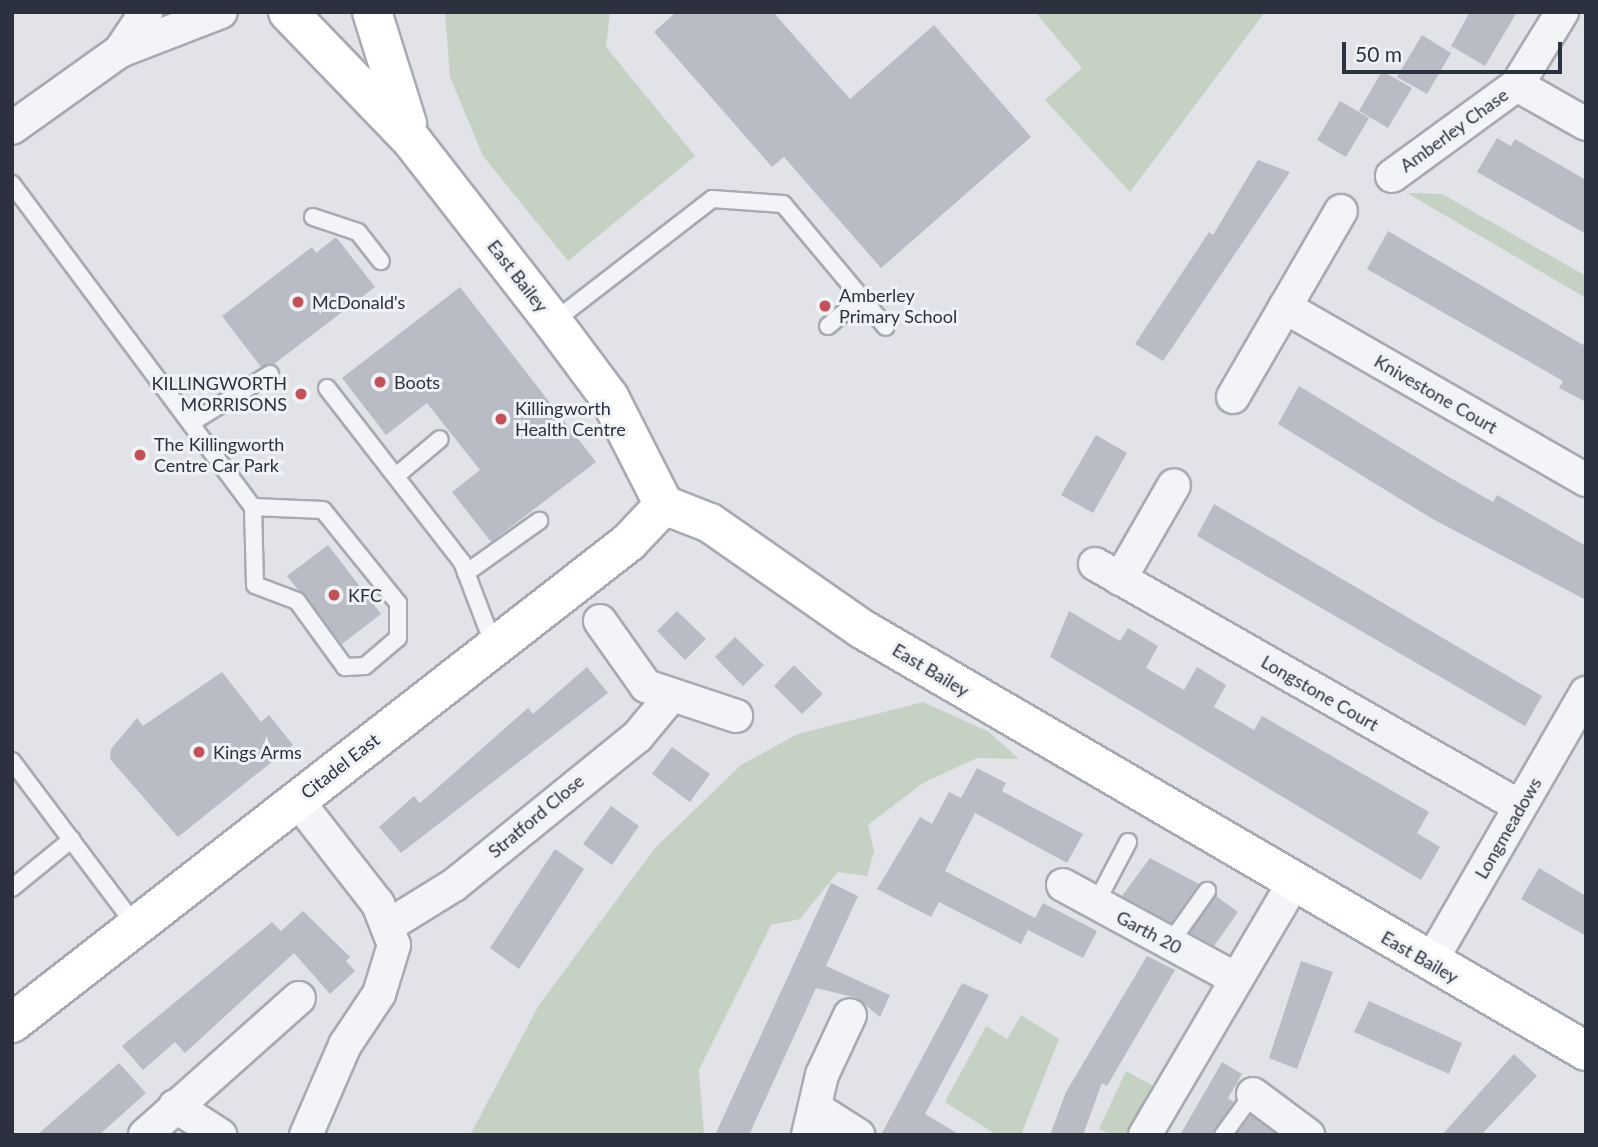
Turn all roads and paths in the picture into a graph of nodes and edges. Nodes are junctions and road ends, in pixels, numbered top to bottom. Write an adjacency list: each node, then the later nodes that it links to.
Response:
1 (146, 12): 6 (street)
2 (221, 12): 6 (street)
3 (288, 12): 10 (street, East Bailey)
4 (372, 12): 10 (street, East Bailey)
5 (1562, 12): 7 (street, Amberley Chase)
6 (120, 51): 9 (street)
7 (1517, 85): 8 (street, Amberley Chase); 11 (street, Amberley Chase)
8 (1586, 124)
9 (12, 128)
10 (414, 142): 18 (street, East Bailey)
11 (1392, 176)
12 (12, 184): 24 (lane)
13 (1341, 211): 17 (street)
14 (313, 217): 15 (lane)
15 (381, 261)
16 (861, 298): 18 (lane); 19 (lane); 20 (lane)
17 (1285, 307): 23 (street); 27 (street, Knivestone Court)
18 (553, 322): 29 (street, East Bailey)
19 (828, 326)
20 (886, 327)
21 (270, 374): 24 (lane)
22 (327, 388): 26 (lane)
23 (1233, 397)
24 (191, 424): 30 (lane)
25 (440, 439): 26 (lane)
26 (396, 476): 32 (lane)
27 (1586, 480)
28 (1174, 485): 40 (street, Longstone Court)
29 (664, 505): 34 (street, Citadel East); 43 (street, East Bailey)
30 (253, 507): 30 (lane)
31 (540, 521): 32 (lane)
32 (466, 573): 34 (lane)
33 (600, 621): 36 (street)
34 (494, 646): 39 (street, Citadel East)
35 (1586, 693): 40 (street, Longmeadows)
36 (671, 696): 37 (street); 48 (street, Stratford Close)
37 (736, 716)
38 (12, 761): 41 (lane)
39 (297, 800): 48 (street); 49 (street, Citadel East)
40 (1520, 806): 51 (street, Longmeadows)
41 (72, 839): 45 (lane); 49 (lane)
42 (1128, 842): 47 (lane)
43 (1294, 882): 51 (street, East Bailey); 52 (street)
44 (1063, 885): 47 (street, Garth 20)
45 (12, 888)
46 (1207, 891): 50 (lane)
47 (1096, 903): 50 (street, Garth 20)
48 (391, 924): 62 (street)
49 (136, 926): 55 (street, Citadel East)
50 (1170, 943): 52 (street, Garth 20)
51 (1430, 963): 56 (street, East Bailey)
52 (1234, 978): 64 (street)
53 (299, 998): 58 (street)
54 (850, 1015): 59 (street)
55 (12, 1023)
56 (1586, 1051)
57 (1253, 1094): 65 (lane); 66 (street)
58 (175, 1106): 60 (street); 61 (street)
59 (812, 1122): 63 (street)
60 (145, 1135)
61 (220, 1135)
62 (306, 1135)
63 (858, 1135)
64 (1145, 1135)
65 (1223, 1135)
66 (1308, 1135)

